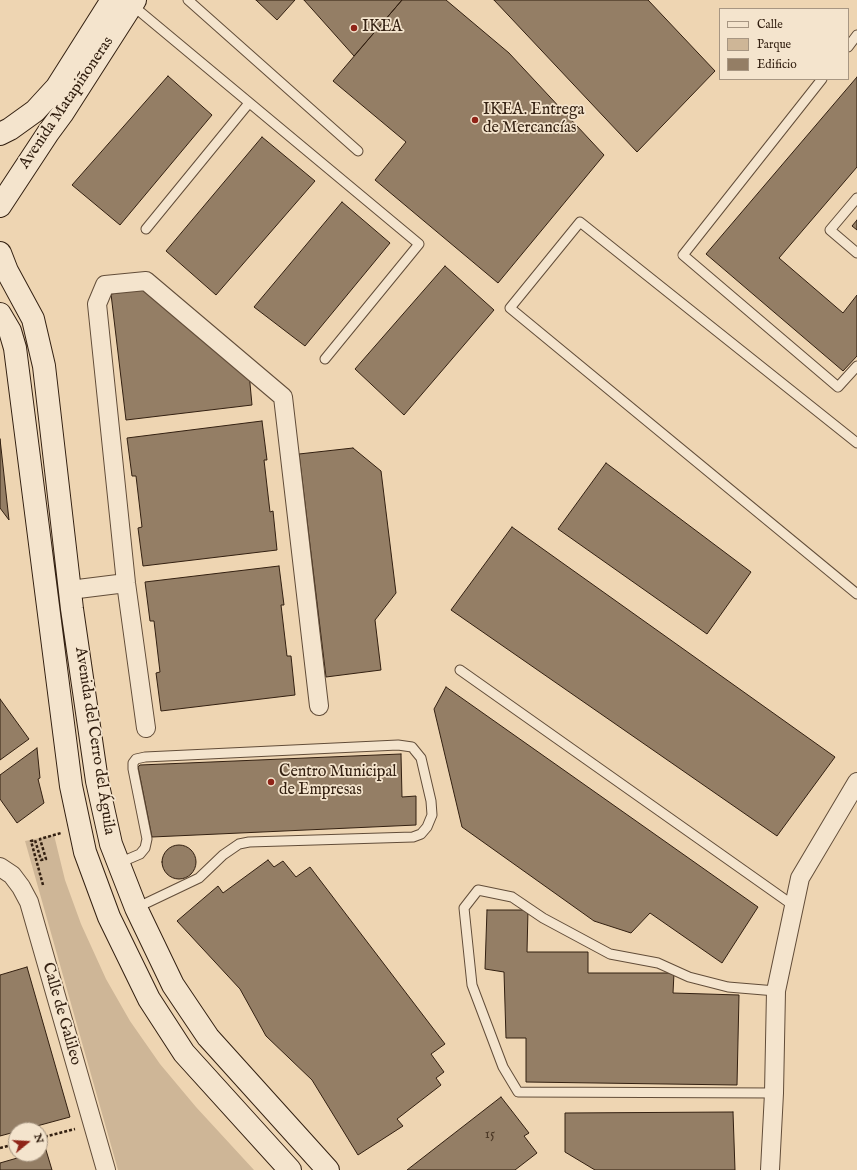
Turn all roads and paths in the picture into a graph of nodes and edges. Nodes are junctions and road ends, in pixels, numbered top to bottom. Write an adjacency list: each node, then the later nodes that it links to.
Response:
1 (188, 0): 8 (lane)
2 (126, 2): 6 (lane); 7 (main road, Avenida Matapiñoneras); 10 (main road, Avenida Matapiñoneras)
3 (857, 35): 4 (lane)
4 (849, 46)
5 (821, 80): 16 (lane)
6 (249, 103): 11 (lane); 15 (lane)
7 (0, 134)
8 (358, 151)
9 (857, 198): 13 (lane)
10 (0, 206)
11 (146, 229)
12 (0, 253): 19 (main road, Avenida del Cerro del Águila)
13 (857, 253)
14 (0, 314): 34 (main road, Avenida del Cerro del Águila)
15 (325, 359)
16 (857, 366)
17 (857, 443): 20 (lane)
18 (126, 583): 19 (street); 22 (street); 23 (street)
19 (70, 590): 25 (main road, Avenida del Cerro del Águila)
20 (857, 594)
21 (460, 670): 27 (lane)
22 (319, 706)
23 (146, 728)
24 (857, 782): 27 (street)
25 (118, 864): 28 (main road, Avenida del Cerro del Águila); 28 (lane)
26 (0, 868): 31 (street, Calle de Galileo)
27 (794, 906): 29 (street)
28 (136, 908): 35 (main road, Avenida del Cerro del Águila)
29 (776, 991): 30 (street); 30 (lane)
30 (774, 1093): 36 (street)
31 (92, 1124): 32 (path); 33 (street, Calle de Galileo)
32 (48, 1136)
33 (106, 1170)
34 (290, 1170)
35 (328, 1170)
36 (770, 1170)

